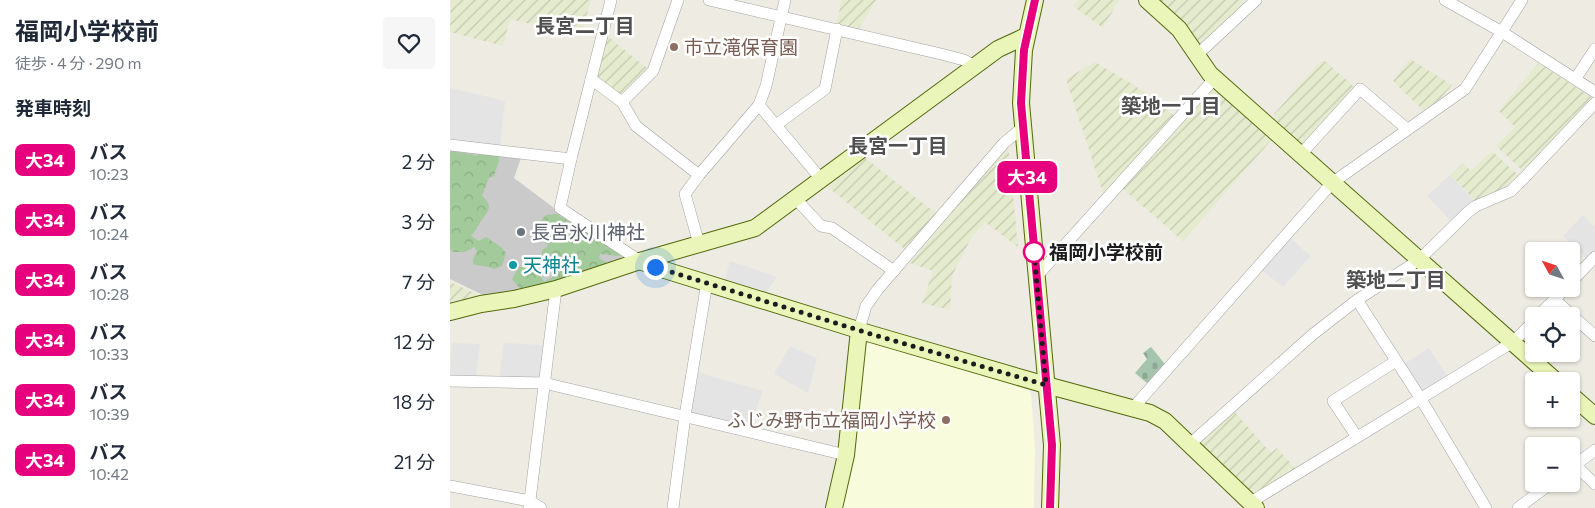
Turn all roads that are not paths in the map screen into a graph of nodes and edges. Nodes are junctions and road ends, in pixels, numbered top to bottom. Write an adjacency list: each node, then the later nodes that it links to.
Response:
1 (611, 0): 19 (street)
2 (678, 0): 21 (street)
3 (709, 0): 10 (street)
4 (785, 0): 10 (street)
5 (1035, 0): 13 (street)
6 (1146, 0): 15 (street)
7 (1256, 0): 15 (street)
8 (1445, 0): 12 (street)
9 (1522, 0): 12 (street)
10 (782, 16): 11 (street); 23 (street)
11 (838, 29): 16 (street); 24 (street)
12 (1502, 32): 18 (street); 26 (street)
13 (1026, 36): 16 (street); 25 (street)
14 (1595, 49): 18 (street)
15 (1197, 55): 17 (street)
16 (975, 66): 31 (street)
17 (1214, 78): 28 (street); 40 (street)
18 (1576, 78): 20 (street)
19 (591, 79): 21 (street); 29 (street)
20 (1595, 92)
21 (622, 102): 30 (street)
22 (1595, 103): 36 (street)
23 (759, 105): 24 (street); 30 (street)
24 (776, 125): 31 (street)
25 (1022, 128): 38 (street); 40 (street)
26 (1407, 129): 28 (street); 32 (street)
27 (450, 145): 29 (street)
28 (1301, 154): 32 (street)
29 (571, 159): 37 (street)
30 (699, 175): 34 (street)
31 (821, 179): 33 (street)
32 (1332, 183): 36 (street); 58 (street)
33 (795, 198): 34 (street); 38 (street)
34 (699, 244): 37 (street)
35 (1595, 258): 39 (street)
36 (1419, 260): 43 (street); 50 (street)
37 (640, 261): 41 (street); 42 (street)
38 (894, 271): 47 (street)
39 (1580, 273)
40 (1036, 277): 55 (street)
41 (707, 282): 47 (street); 59 (street)
42 (556, 290): 46 (street); 54 (street)
43 (1357, 300): 51 (street); 62 (street)
44 (1554, 300): 45 (street); 49 (street)
45 (1547, 307)
46 (450, 312)
47 (859, 330): 55 (street); 64 (street)
48 (1525, 330): 50 (street)
49 (1595, 336)
50 (1513, 342): 52 (street); 56 (street)
51 (1396, 361): 56 (street); 61 (street)
52 (1546, 372)
53 (450, 381): 54 (street)
54 (544, 383): 59 (street); 70 (street)
55 (1046, 385): 58 (street); 75 (street)
56 (1420, 399): 61 (street); 76 (street)
57 (1580, 403): 60 (street)
58 (1133, 408): 62 (street)
59 (685, 416): 64 (street); 73 (street)
60 (1595, 416)
61 (1357, 437): 71 (street)
62 (1190, 444): 71 (street)
63 (1595, 450): 65 (street)
64 (846, 455): 74 (street)
65 (1580, 461)
66 (1580, 472): 67 (street)
67 (1595, 484)
68 (450, 486): 70 (street)
69 (1539, 492): 77 (street)
70 (530, 504): 72 (street)
71 (1248, 504)
72 (541, 508)
73 (673, 508)
74 (834, 508)
75 (1050, 508)
76 (1486, 508)
77 (1518, 508)

